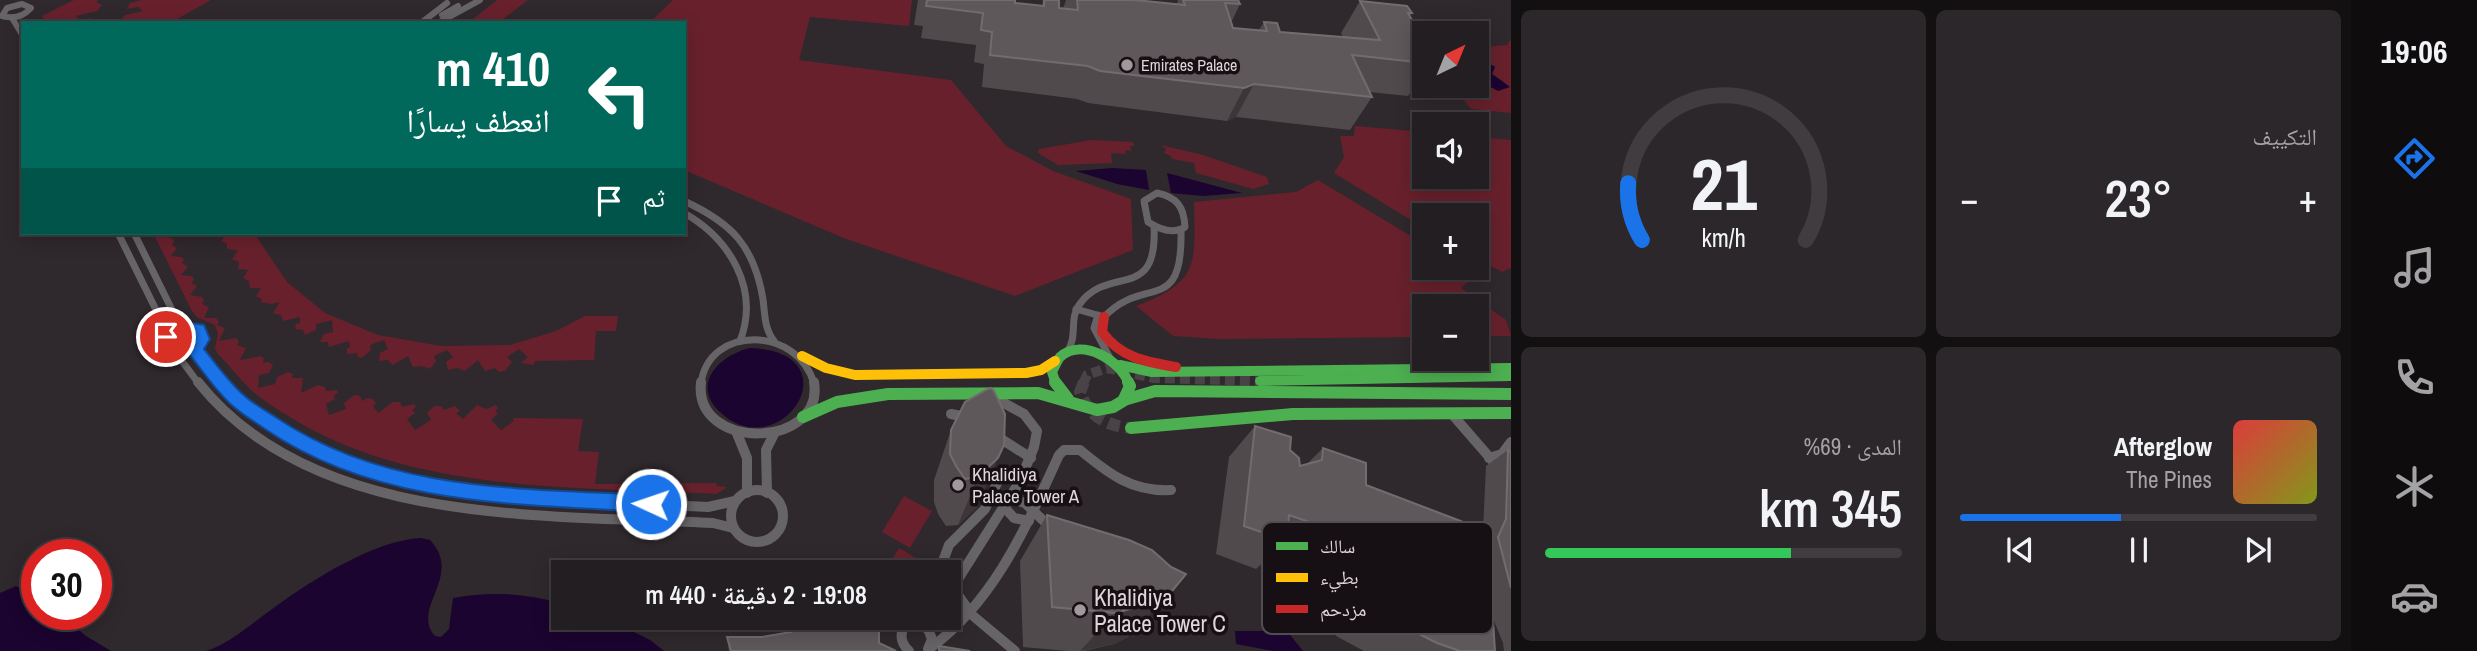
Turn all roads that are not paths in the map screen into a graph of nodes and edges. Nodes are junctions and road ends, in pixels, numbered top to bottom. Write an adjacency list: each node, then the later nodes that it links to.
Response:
1 (469, 0): 4 (street)
2 (480, 0): 10 (street)
3 (447, 2): 4 (street); 8 (street)
4 (458, 6): 9 (street)
5 (26, 13): 6 (street); 6 (street); 7 (street)
6 (12, 18): 11 (street)
7 (28, 21)
8 (423, 21)
9 (434, 21)
10 (442, 21)
11 (21, 33)
12 (686, 202): 18 (street)
13 (686, 214): 19 (street)
14 (1154, 226): 15 (street); 15 (street); 20 (street)
15 (1181, 230): 21 (street)
16 (119, 235): 23 (street)
17 (135, 235): 22 (street)
18 (749, 251): 19 (street); 25 (street)
19 (735, 263): 24 (street)
20 (1076, 309): 21 (street); 27 (street)
21 (1101, 316): 31 (street); 33 (street)
22 (186, 328): 23 (street); 26 (street)
23 (166, 337): 29 (street)
24 (740, 341): 25 (street); 47 (street)
25 (774, 341): 28 (street)
26 (195, 350): 29 (street); 58 (street)
27 (1067, 352): 30 (street); 31 (street)
28 (802, 356): 30 (street); 43 (street)
29 (179, 357): 61 (street)
30 (1055, 361): 38 (street)
31 (1114, 362): 33 (street); 39 (street)
32 (1511, 368): 33 (street)
33 (1185, 370)
34 (1511, 376): 35 (street)
35 (1260, 381)
36 (984, 394): 38 (street); 43 (street); 50 (street)
37 (1511, 394): 39 (street)
38 (1068, 399): 39 (street)
39 (1124, 400)
40 (1450, 413): 41 (street); 45 (street); 51 (street)
41 (1511, 413)
42 (951, 414): 44 (street)
43 (803, 417): 48 (street)
44 (975, 421)
45 (1131, 428)
46 (987, 429): 50 (street)
47 (736, 431): 48 (street); 55 (street)
48 (775, 432): 56 (street)
49 (1511, 442): 51 (street)
50 (1031, 458): 59 (street)
51 (1489, 458): 53 (street)
52 (999, 479): 57 (street)
53 (1511, 482)
54 (1171, 490): 60 (street)
55 (747, 493): 56 (street); 58 (street)
56 (767, 493): 61 (street)
57 (993, 494): 59 (street); 63 (street)
58 (735, 501): 61 (street)
59 (1006, 503): 60 (street); 60 (street); 64 (street)
60 (1031, 517): 62 (street); 66 (street)
61 (733, 528)
62 (1064, 540)
63 (948, 560)
64 (961, 561)
65 (961, 599): 66 (street)
66 (972, 615): 69 (street); 71 (street)
67 (903, 630): 70 (street)
68 (928, 630): 69 (street)
69 (928, 650)
70 (909, 651)
71 (1015, 651)

